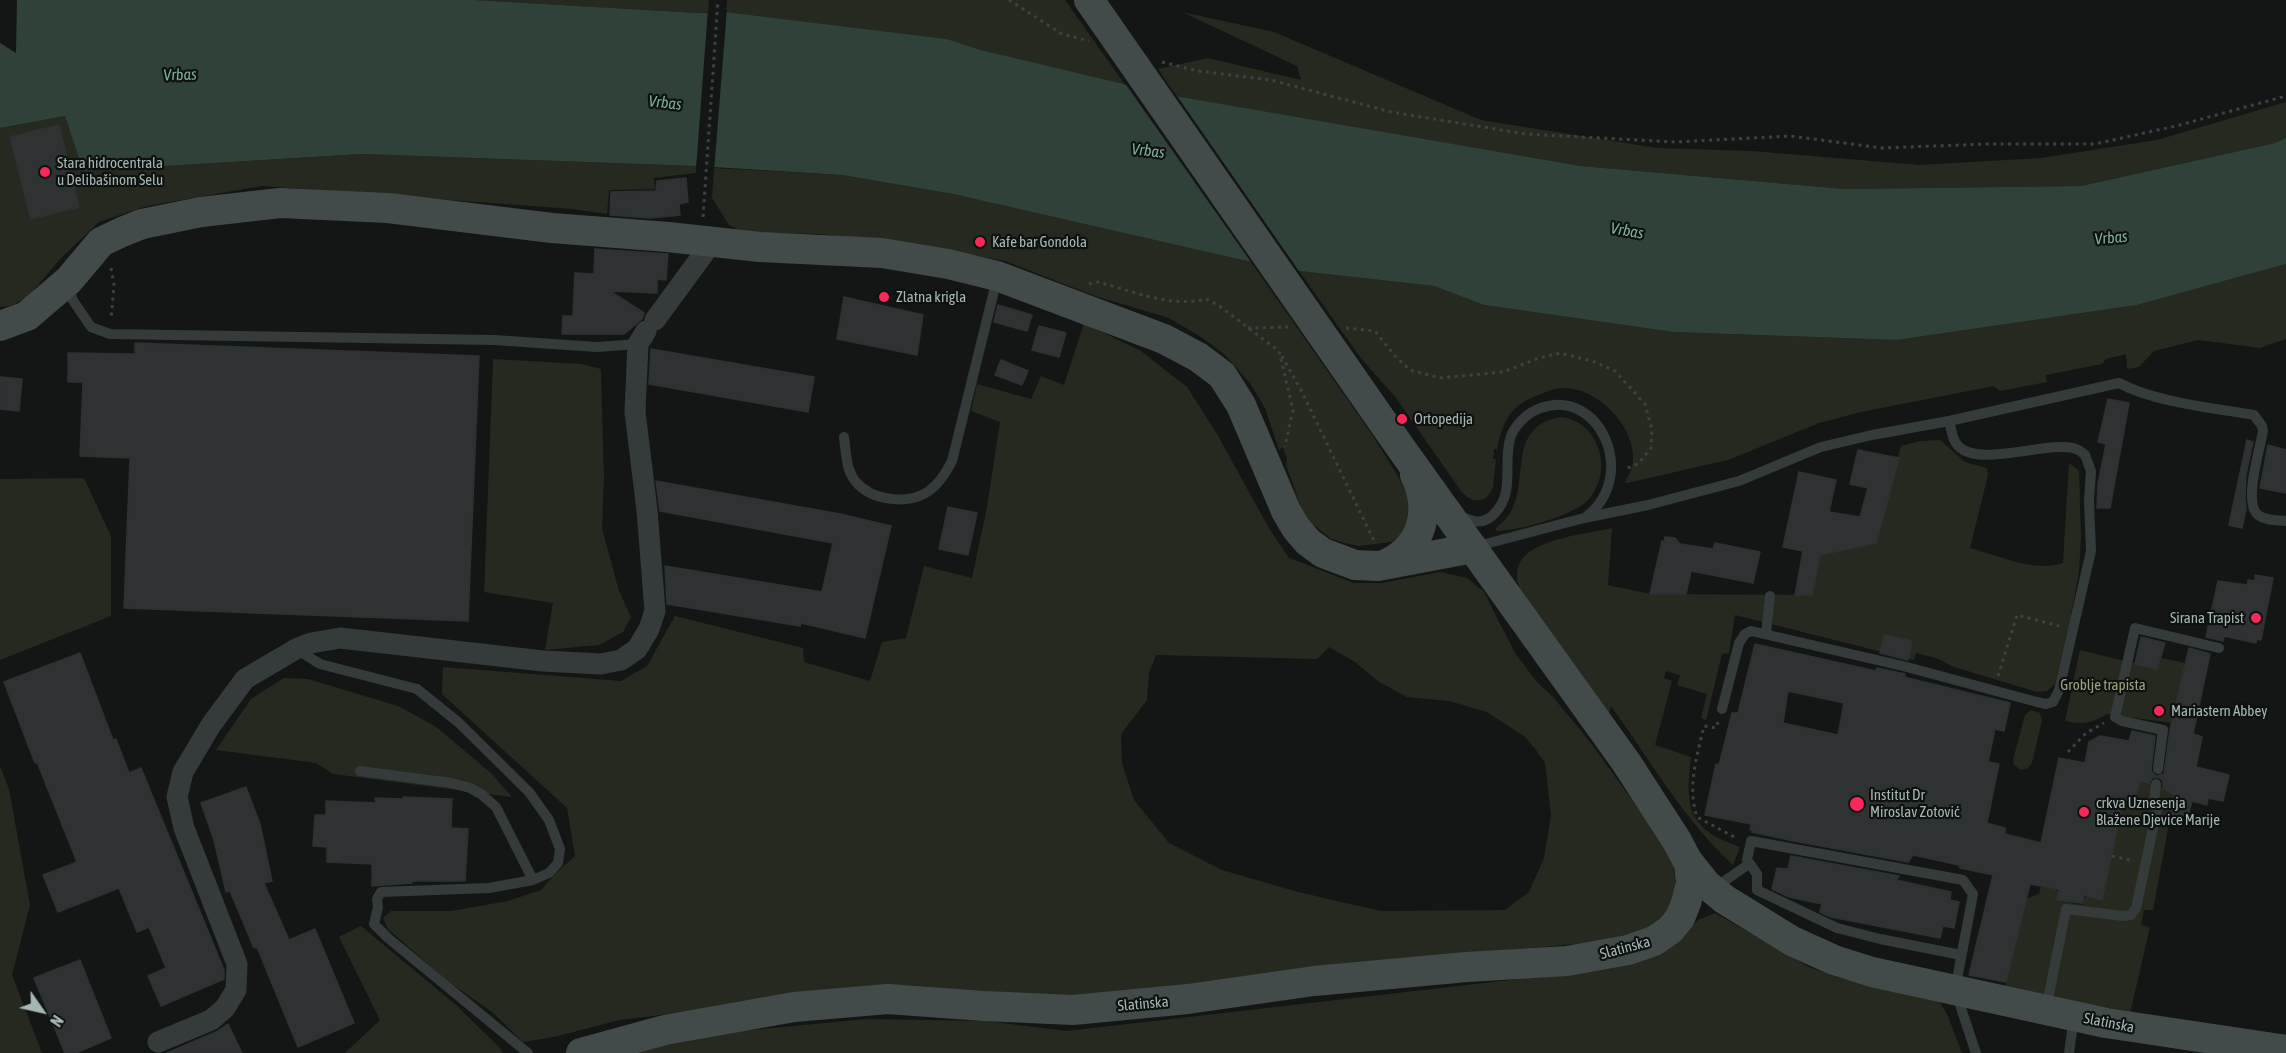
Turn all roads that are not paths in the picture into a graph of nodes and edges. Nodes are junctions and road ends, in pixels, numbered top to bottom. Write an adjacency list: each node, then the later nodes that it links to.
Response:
1 (1089, 0): 9 (street)
2 (713, 241): 3 (street); 4 (street); 6 (street)
3 (998, 276): 8 (lane); 14 (street)
4 (69, 280): 5 (street); 6 (lane)
5 (0, 326)
6 (646, 332): 18 (street)
7 (1949, 421): 11 (lane); 12 (lane); 16 (lane)
8 (844, 438)
9 (1403, 450): 10 (street); 14 (street)
10 (1433, 493): 11 (lane); 13 (street)
11 (1584, 518): 13 (lane)
12 (2286, 521)
13 (1473, 548): 14 (street); 25 (street)
14 (1380, 557)
15 (1770, 596): 16 (lane)
16 (1766, 633): 19 (lane)
17 (2219, 648): 20 (lane)
18 (296, 649): 24 (lane); 29 (street)
19 (1722, 709)
20 (2158, 769)
21 (360, 771): 24 (lane)
22 (2156, 784): 28 (lane)
23 (1749, 864): 25 (lane); 26 (lane); 26 (lane)
24 (533, 880): 31 (lane)
25 (1694, 883): 27 (street, Slatinska); 32 (street, Slatinska)
26 (1961, 955): 27 (lane)
27 (1955, 990): 28 (street, Slatinska); 33 (lane)
28 (2060, 1013): 30 (street, Slatinska); 34 (lane)
29 (158, 1042)
30 (2286, 1050)
31 (528, 1053)
32 (581, 1053)
33 (1976, 1053)
34 (2069, 1053)

